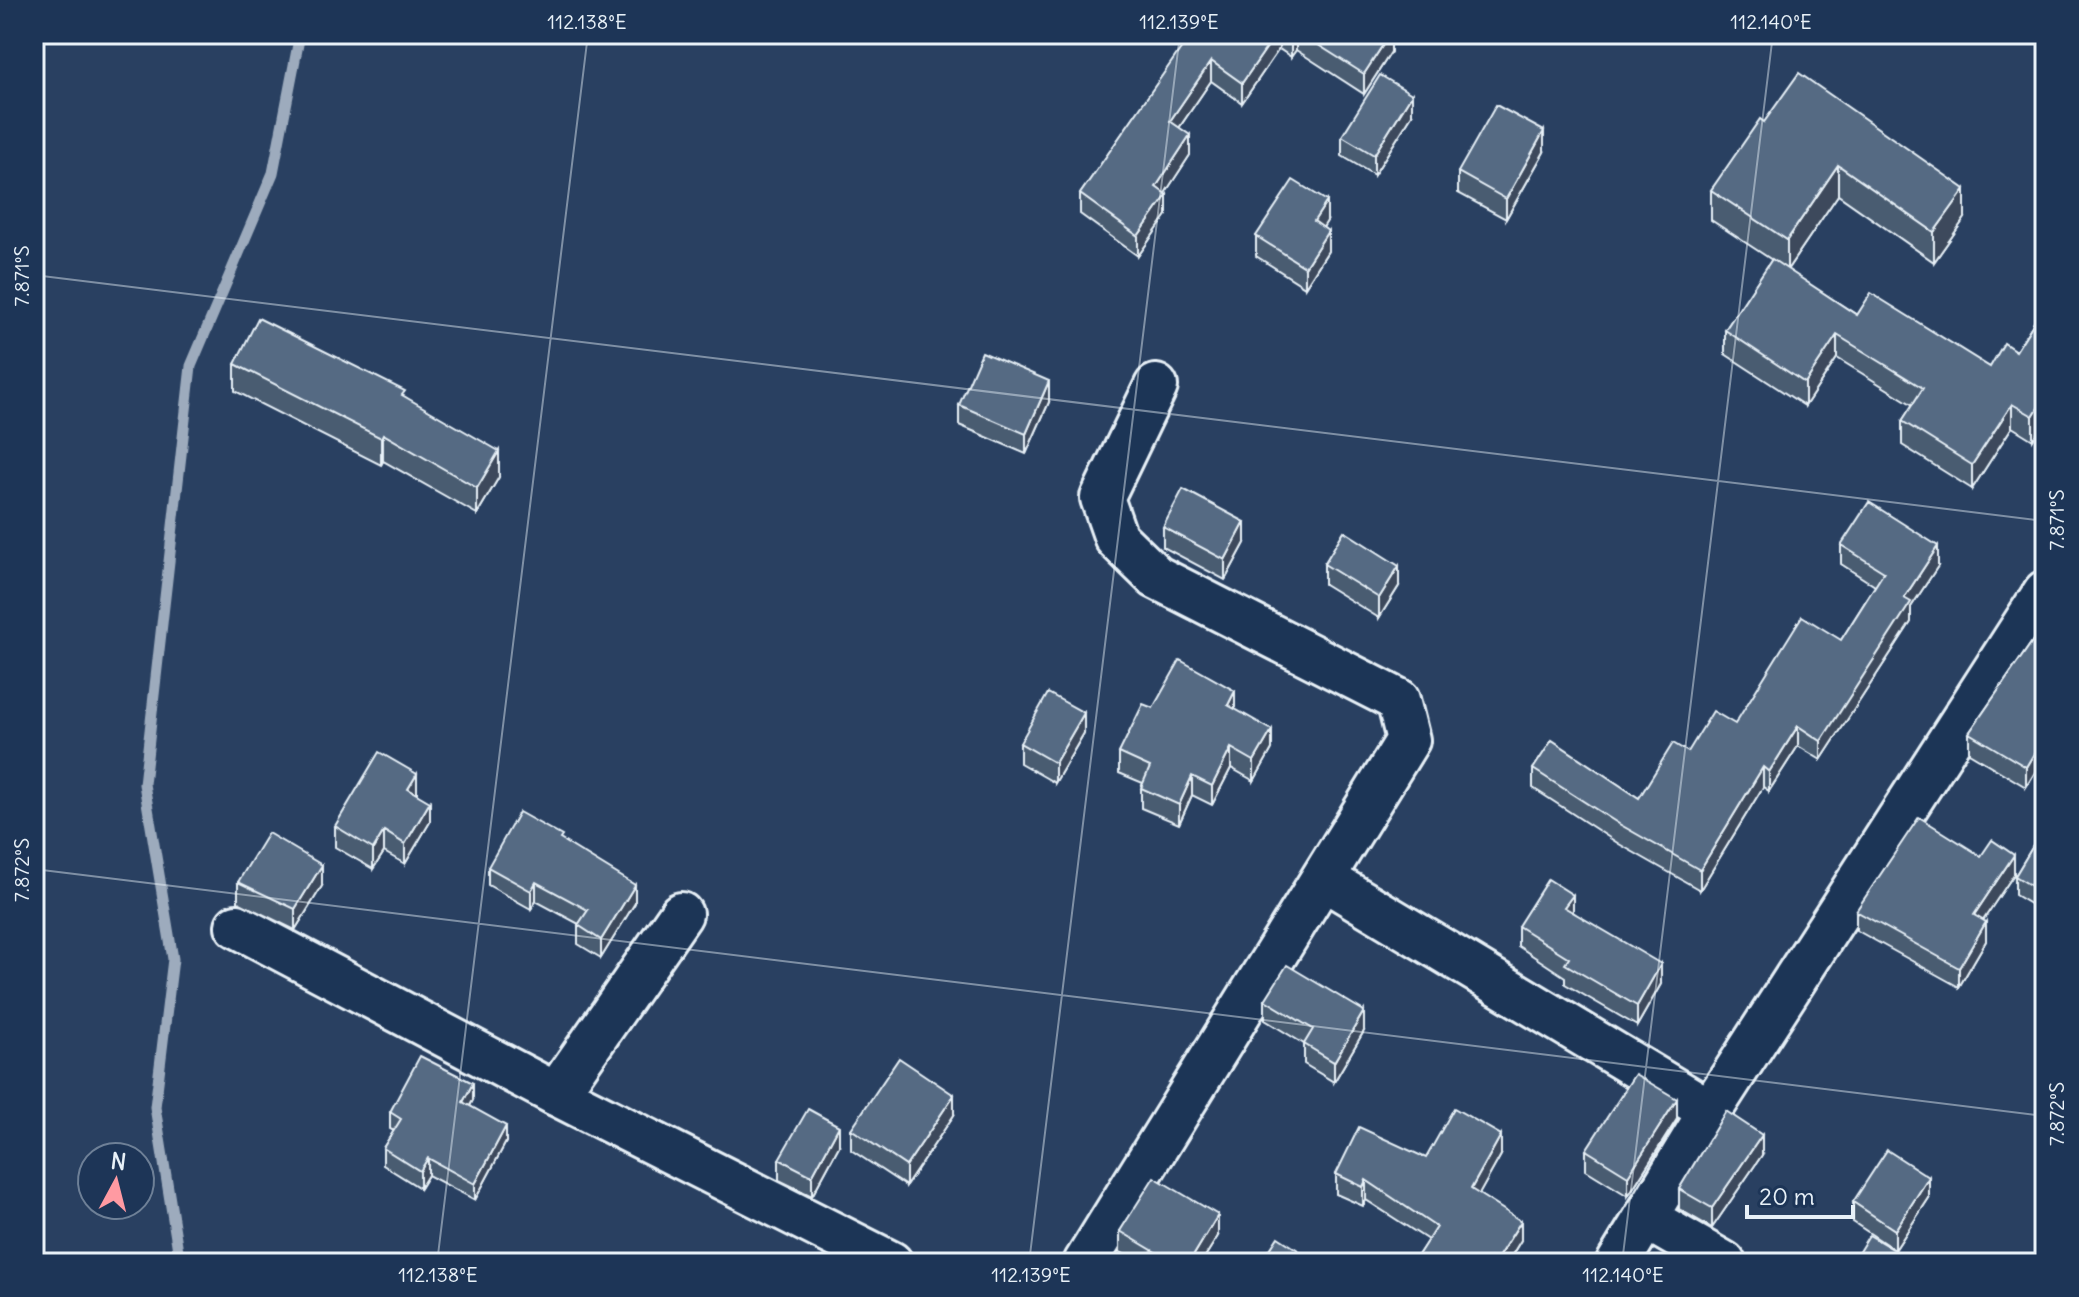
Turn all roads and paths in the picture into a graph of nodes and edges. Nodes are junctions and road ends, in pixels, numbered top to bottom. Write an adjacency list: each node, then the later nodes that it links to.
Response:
1 (1156, 386): 3 (street)
2 (2045, 592): 7 (street)
3 (1324, 879): 7 (street); 10 (street)
4 (681, 914): 6 (street)
5 (237, 926): 6 (street)
6 (556, 1094): 9 (street)
7 (1710, 1111): 8 (street)
8 (1646, 1218): 11 (street); 12 (street)
9 (891, 1263)
10 (1085, 1263)
11 (1618, 1263)
12 (1724, 1263)

